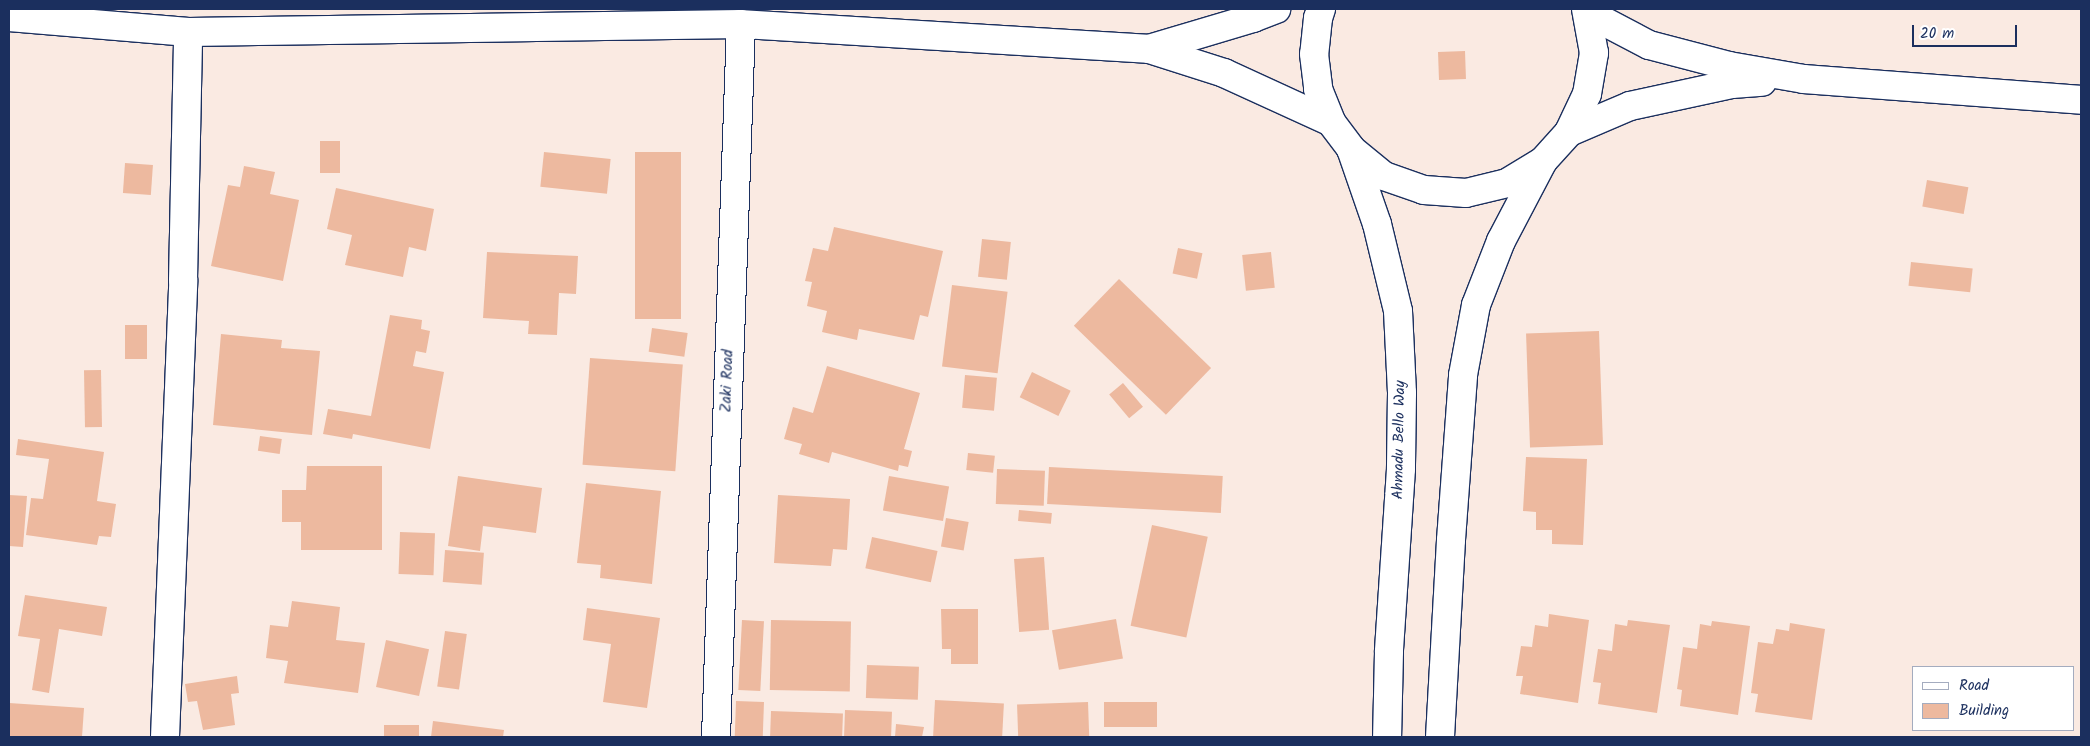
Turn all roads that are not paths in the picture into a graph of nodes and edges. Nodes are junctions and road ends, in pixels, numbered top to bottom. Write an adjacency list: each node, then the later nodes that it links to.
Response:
1 (1276, 9): 7 (street)
2 (1321, 9): 10 (street)
3 (1587, 11): 8 (street); 11 (street)
4 (9, 17): 6 (street)
5 (741, 24): 6 (street); 7 (street); 15 (street, Zaki Road)
6 (188, 32): 14 (street)
7 (1149, 49): 10 (street)
8 (1804, 79): 9 (street); 11 (street)
9 (2081, 100)
10 (1331, 122): 12 (street)
11 (1569, 132): 13 (street)
12 (1351, 149): 13 (street); 16 (street, Ahmadu Bello Way)
13 (1543, 161): 17 (street)
14 (165, 737)
15 (716, 737)
16 (1387, 737)
17 (1440, 737)

